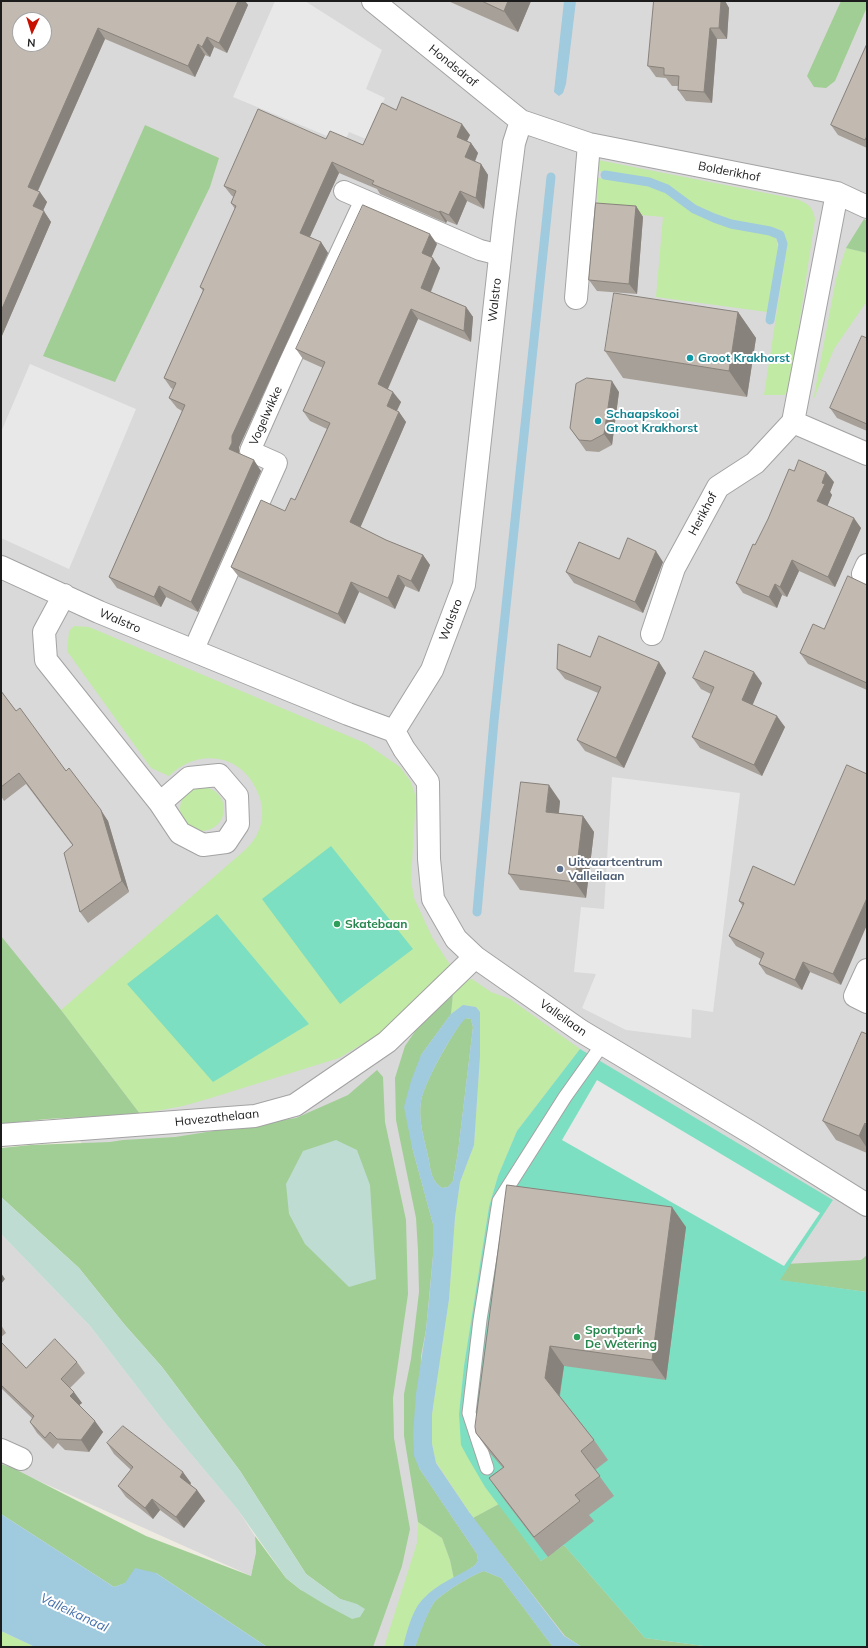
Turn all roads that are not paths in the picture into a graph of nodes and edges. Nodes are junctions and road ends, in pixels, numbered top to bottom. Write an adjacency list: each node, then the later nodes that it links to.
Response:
1 (383, 4): 2 (street, Hondsdraf)
2 (521, 121): 3 (street, Bolderikhof); 8 (street, Walstro)
3 (589, 144): 5 (street, Bolderikhof); 9 (street)
4 (344, 192): 6 (street)
5 (837, 193): 7 (street, Bolderikhof); 10 (street)
6 (365, 200): 8 (street); 17 (street, Vogelwikke)
7 (867, 207)
8 (500, 255): 18 (street, Walstro)
9 (576, 298)
10 (793, 422): 11 (street); 16 (street, Herikhof)
11 (867, 454)
12 (867, 565): 14 (street)
13 (1, 567): 15 (street, Walstro)
14 (867, 575)
15 (64, 595): 18 (street, Walstro); 19 (street)
16 (652, 634)
17 (198, 640)
18 (394, 731): 20 (street, Valleilaan)
19 (160, 803)
20 (476, 957): 23 (street, Valleilaan); 24 (street, Havezathelaan)
21 (867, 970): 22 (street)
22 (867, 1002)
23 (602, 1045): 25 (street, Valleilaan); 28 (lane)
24 (1, 1135)
25 (867, 1205)
26 (1, 1450): 27 (street)
27 (21, 1459)
28 (487, 1468)

